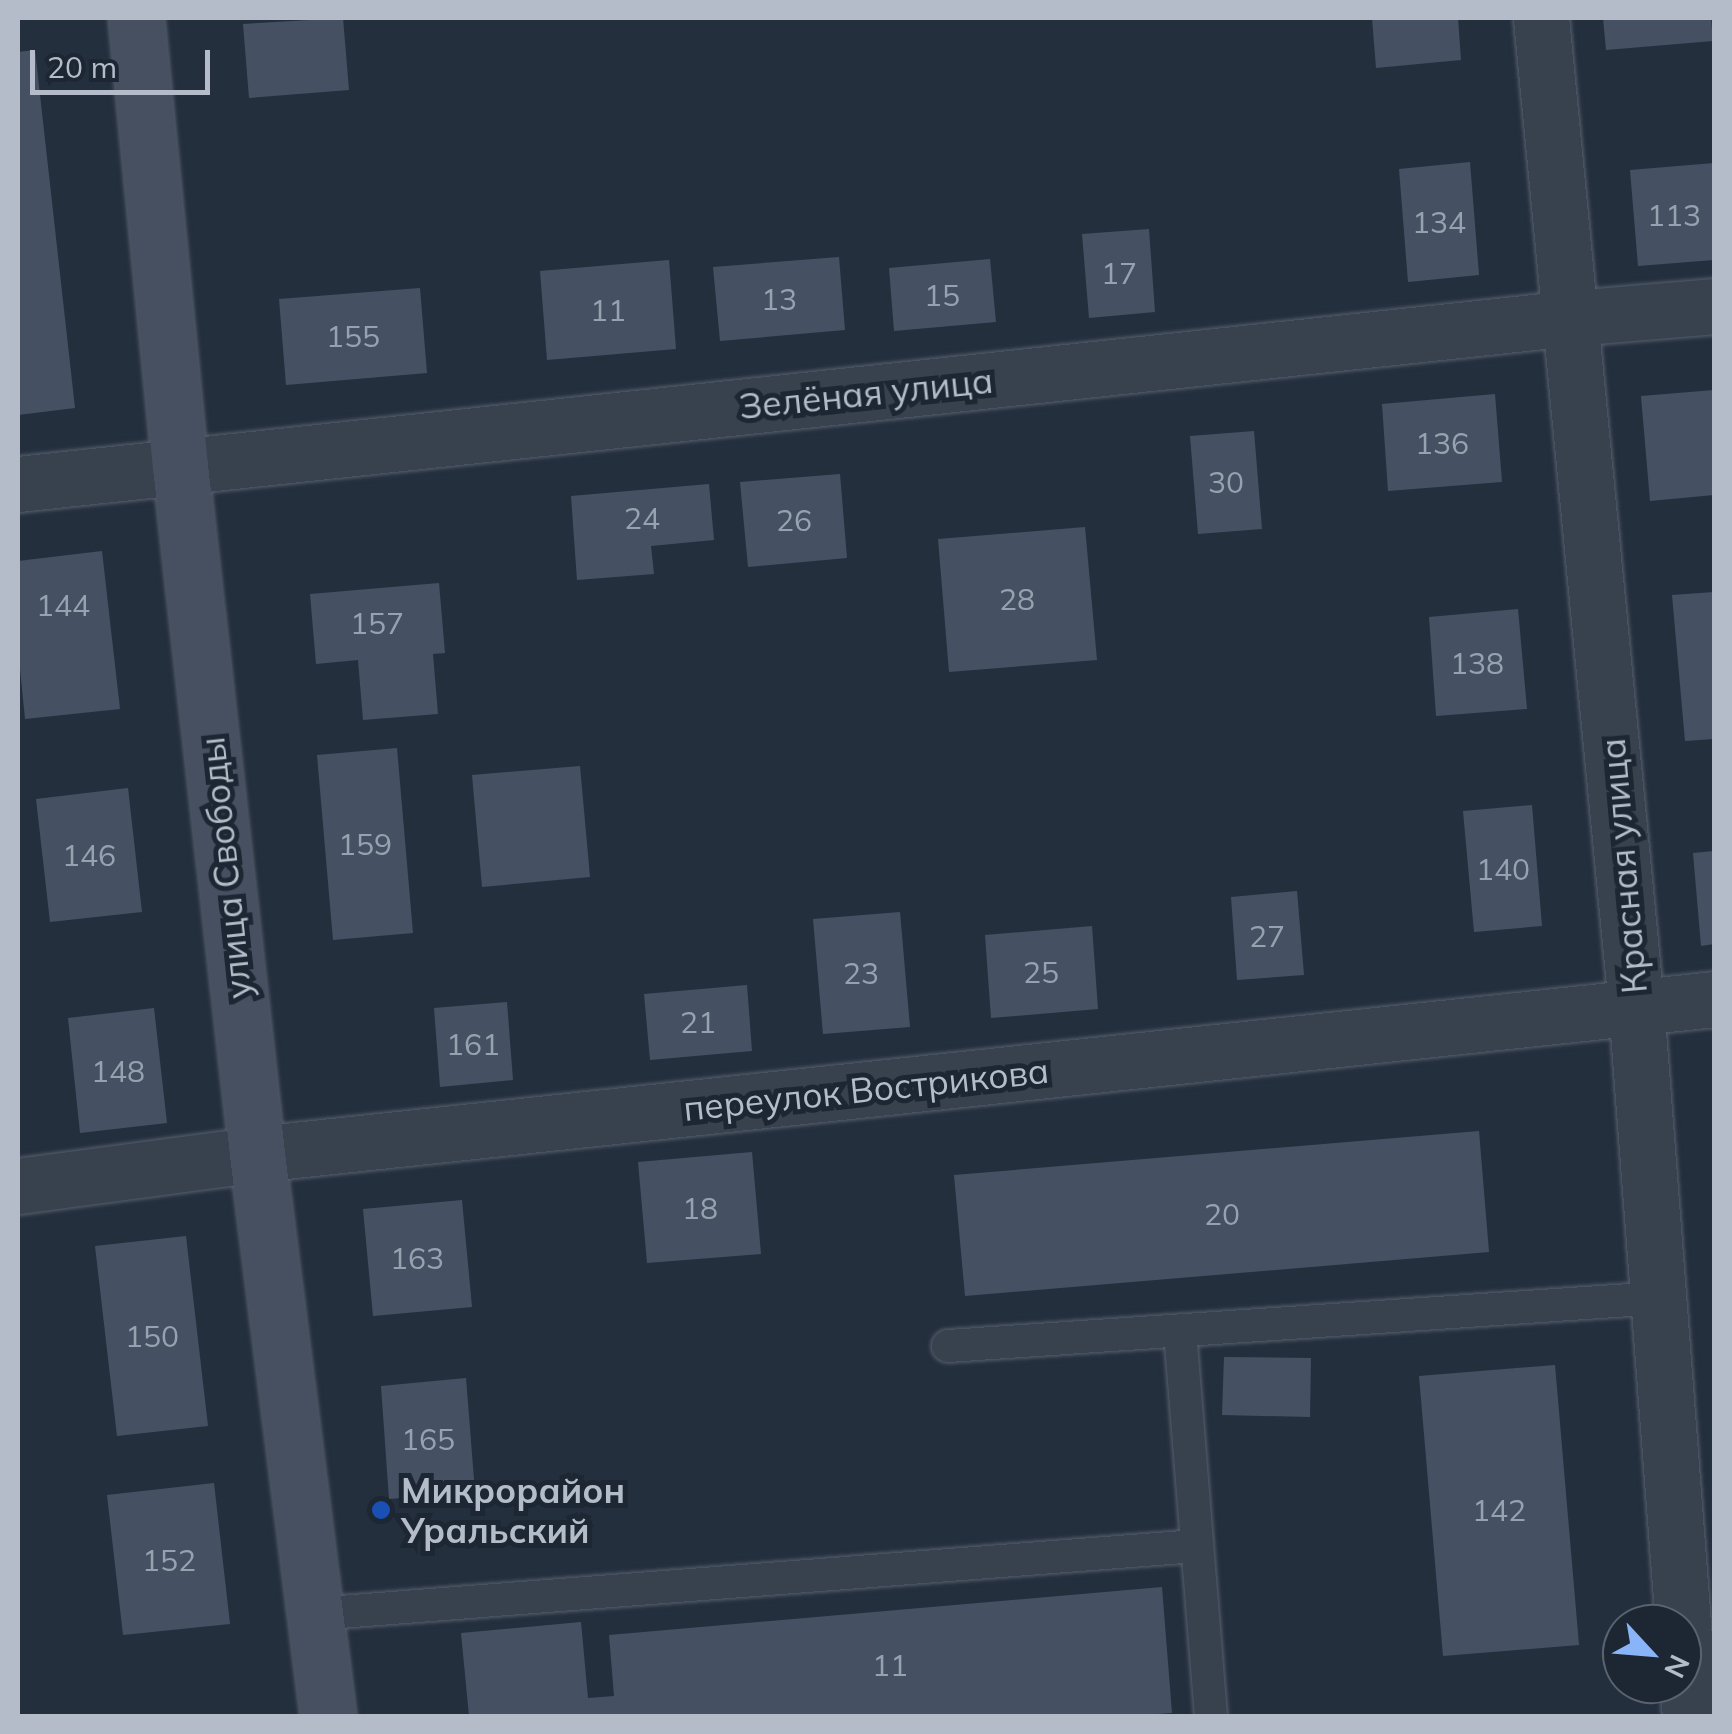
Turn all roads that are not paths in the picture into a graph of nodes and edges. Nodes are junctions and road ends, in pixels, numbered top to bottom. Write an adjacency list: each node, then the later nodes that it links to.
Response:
1 (136, 18): 5 (street, улица Свободы)
2 (1541, 18): 4 (street, Красная улица)
3 (1714, 306): 4 (street, Зелёная улица)
4 (1572, 318): 5 (street, Зелёная улица); 8 (street, Красная улица)
5 (180, 466): 6 (street, Зелёная улица); 9 (street, улица Свободы)
6 (18, 484)
7 (1714, 1000): 8 (street, переулок Вострикова)
8 (1636, 1005): 9 (street, переулок Вострикова); 11 (street, Красная улица)
9 (257, 1154): 10 (street, переулок Вострикова); 15 (street, улица Свободы)
10 (18, 1186)
11 (1658, 1298): 12 (lane); 16 (street, Красная улица)
12 (1180, 1331): 13 (lane); 14 (lane)
13 (948, 1346)
14 (1196, 1546): 15 (lane); 18 (lane)
15 (314, 1614): 17 (street, улица Свободы)
16 (1691, 1715)
17 (328, 1716)
18 (1211, 1716)

